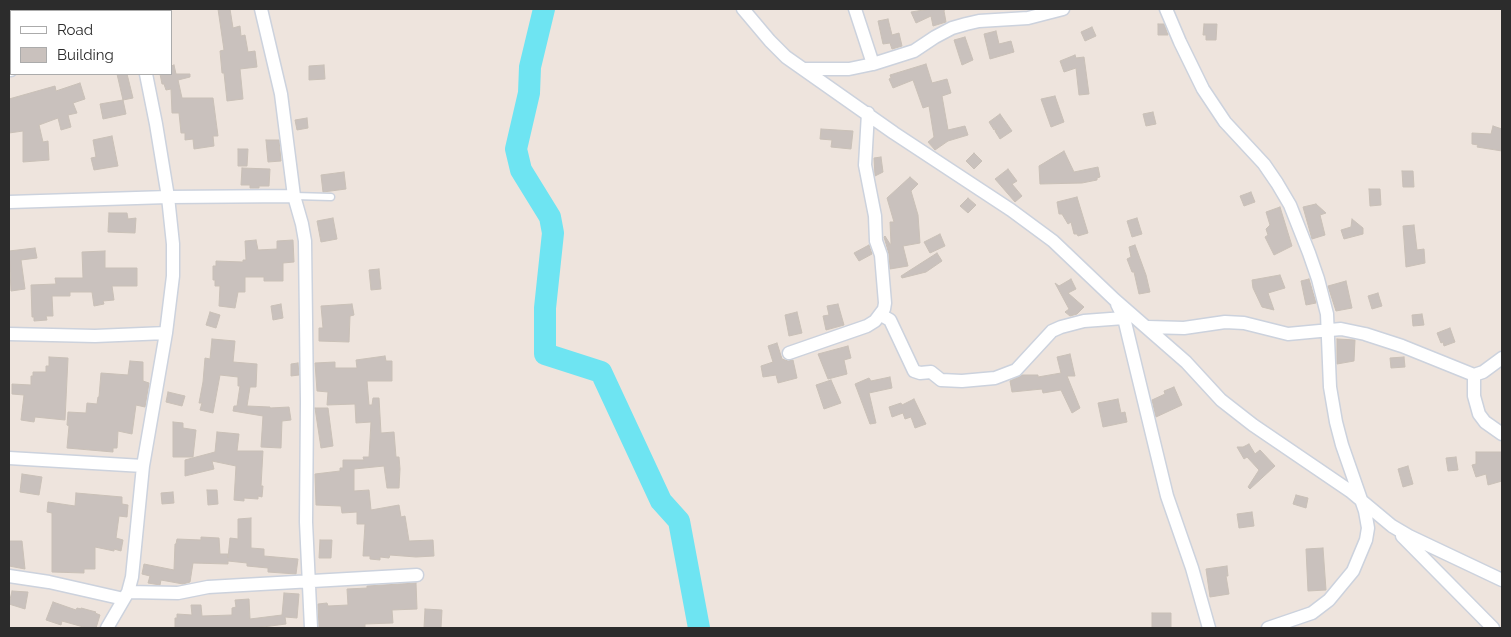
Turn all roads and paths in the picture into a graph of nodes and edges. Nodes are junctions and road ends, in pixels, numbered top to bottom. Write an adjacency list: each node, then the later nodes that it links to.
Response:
1 (262, 9): 10 (street)
2 (743, 9): 7 (street)
3 (855, 9): 6 (street)
4 (1063, 9): 6 (street)
5 (1166, 9): 18 (street)
6 (873, 64): 7 (street)
7 (803, 69): 9 (street)
8 (146, 75): 11 (street)
9 (868, 114): 14 (street); 15 (street)
10 (294, 196): 11 (street); 12 (lane); 32 (street)
11 (168, 197): 13 (street); 19 (street)
12 (331, 197)
13 (9, 202)
14 (1115, 300): 16 (street); 17 (street)
15 (881, 315): 16 (street); 21 (street)
16 (1124, 318): 36 (street)
17 (1148, 327): 18 (street); 27 (street)
18 (1328, 330): 23 (street); 27 (street)
19 (166, 333): 20 (street); 26 (street)
20 (9, 334)
21 (789, 353)
22 (1502, 358): 23 (street)
23 (1474, 375): 24 (street)
24 (1502, 434)
25 (9, 458): 26 (street)
26 (143, 466): 33 (street)
27 (1360, 500): 28 (street); 37 (street)
28 (1392, 526): 31 (street); 38 (street)
29 (417, 575): 32 (street)
30 (9, 576): 33 (street)
31 (1502, 580)
32 (308, 581): 33 (street); 35 (street)
33 (126, 596): 34 (street)
34 (107, 628)
35 (311, 628)
36 (1209, 628)
37 (1268, 628)
38 (1493, 628)

